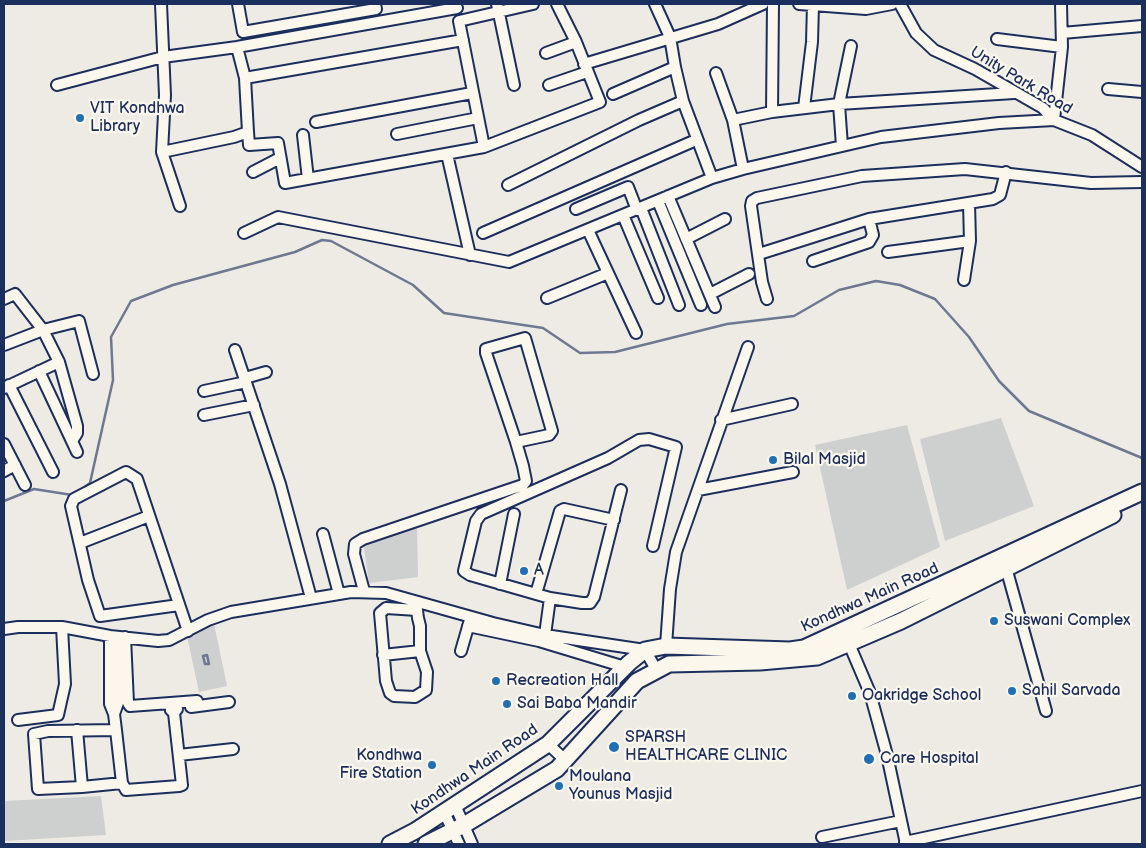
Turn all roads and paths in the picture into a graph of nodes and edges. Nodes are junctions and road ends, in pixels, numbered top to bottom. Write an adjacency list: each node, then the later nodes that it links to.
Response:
1 (161, 4): 27 (street)
2 (238, 4): 3 (street)
3 (375, 4)
4 (533, 4): 15 (street)
5 (557, 4): 22 (street)
6 (655, 4): 19 (street)
7 (763, 4): 19 (street)
8 (773, 4): 43 (street)
9 (799, 4): 13 (street)
10 (892, 4): 13 (street)
11 (900, 4): 38 (street, Unity Park Road)
12 (1061, 4): 18 (street)
13 (814, 5): 42 (street)
14 (456, 6): 16 (street); 24 (street)
15 (498, 8): 16 (street); 32 (street)
16 (459, 21): 21 (street)
17 (1142, 26): 18 (street)
18 (1062, 33): 25 (street)
19 (670, 37): 28 (street); 29 (street)
20 (997, 39): 25 (street)
21 (463, 40): 31 (street); 37 (street)
22 (576, 42): 26 (street); 29 (street)
23 (851, 46): 41 (street)
24 (237, 47): 27 (street); 31 (street)
25 (1062, 47): 46 (street)
26 (546, 52)
27 (163, 56): 34 (street); 54 (street)
28 (675, 67): 39 (street); 40 (street)
29 (586, 68): 33 (street); 53 (street)
30 (716, 73): 45 (street)
31 (245, 78): 48 (street)
32 (514, 85)
33 (549, 85)
34 (57, 86)
35 (1108, 88): 36 (street)
36 (1142, 92)
37 (472, 93): 44 (street); 47 (street)
38 (1014, 93): 41 (street); 46 (street, Unity Park Road)
39 (613, 94)
40 (683, 101): 51 (street); 64 (street)
41 (839, 104): 42 (street); 52 (street)
42 (804, 108): 43 (street)
43 (772, 112): 45 (street)
44 (478, 118): 49 (street); 53 (street)
45 (733, 120): 58 (street)
46 (1054, 120): 52 (street); 57 (street, Unity Park Road)
47 (316, 122)
48 (248, 132): 54 (street); 56 (street)
49 (396, 134)
50 (303, 135): 62 (street)
51 (696, 140): 61 (street); 75 (street)
52 (842, 146): 58 (street)
53 (484, 147): 55 (street)
54 (162, 152): 68 (street)
55 (447, 154): 62 (street); 81 (street)
56 (280, 158): 59 (street); 62 (street)
57 (1142, 167)
58 (743, 169): 61 (street)
59 (253, 172)
60 (1006, 172): 63 (street); 67 (street); 80 (street)
61 (712, 178): 65 (street)
62 (308, 179)
63 (1142, 182)
64 (508, 185)
65 (668, 196): 66 (street); 77 (street)
66 (658, 201): 70 (street); 92 (street)
67 (969, 203): 73 (street); 78 (street)
68 (180, 206)
69 (576, 209): 70 (street)
70 (639, 209): 71 (street); 91 (street)
71 (623, 215): 74 (street); 88 (street)
72 (725, 218): 77 (street)
73 (869, 218): 80 (street); 82 (street)
74 (588, 230): 81 (street); 83 (street)
75 (483, 232)
76 (244, 233): 81 (street)
77 (686, 238): 86 (street)
78 (970, 241): 79 (street); 85 (street)
79 (888, 252)
80 (759, 254): 90 (street)
81 (470, 255)
82 (813, 261)
83 (608, 273): 87 (street); 95 (street)
84 (749, 274): 86 (street)
85 (964, 280)
86 (710, 294): 93 (street)
87 (547, 298)
88 (658, 298)
89 (4, 299): 94 (street)
90 (767, 299)
91 (679, 305)
92 (701, 305)
93 (715, 307)
94 (43, 330): 96 (street); 99 (street); 102 (street)
95 (636, 333)
96 (4, 345)
97 (748, 347): 109 (street)
98 (235, 350): 103 (street)
99 (59, 362): 100 (street); 110 (street)
100 (39, 371): 104 (street); 110 (street)
101 (266, 372): 103 (street)
102 (93, 374)
103 (246, 380): 105 (street); 107 (street)
104 (6, 386): 116 (street)
105 (204, 391)
106 (792, 404): 109 (street)
107 (254, 405): 108 (street); 134 (street)
108 (204, 415)
109 (721, 420): 120 (street)
110 (72, 441): 113 (street)
111 (516, 442): 111 (street); 131 (street)
112 (4, 444): 114 (street)
113 (77, 452)
114 (15, 465): 115 (street); 118 (street)
115 (4, 471)
116 (53, 472)
117 (793, 472): 120 (street)
118 (25, 484)
119 (621, 490): 125 (street)
120 (698, 490): 145 (street)
121 (1142, 492): 129 (main road, Kondhwa Main Road)
122 (1142, 502): 129 (main road, Kondhwa Main Road)
123 (514, 514): 130 (street)
124 (149, 516): 127 (street); 127 (street); 136 (street)
125 (614, 520): 133 (street); 135 (street)
126 (323, 534): 132 (street)
127 (80, 544): 136 (street)
128 (653, 546): 130 (street)
129 (1004, 562): 144 (main road, Kondhwa Main Road); 155 (street)
130 (500, 584): 133 (street)
131 (364, 591): 132 (street); 137 (street)
132 (339, 594): 134 (street)
133 (536, 594): 135 (street)
134 (311, 598): 141 (street)
135 (550, 598): 142 (street)
136 (179, 605): 141 (street)
137 (416, 605): 138 (street); 147 (street); 149 (street)
138 (469, 621): 142 (street); 148 (street); 150 (street)
139 (62, 627): 140 (street); 143 (street); 157 (street)
140 (4, 629)
141 (188, 631): 143 (street)
142 (545, 635): 146 (street)
143 (118, 637): 154 (street); 156 (street)
144 (846, 637): 145 (main road, Kondhwa Main Road); 151 (main road, Kondhwa Main Road); 168 (street)
145 (666, 646): 146 (main road, Kondhwa Main Road)
146 (645, 650): 150 (main road, Kondhwa Main Road); 151 (street)
147 (420, 651): 149 (street); 149 (street)
148 (460, 651)
149 (384, 655)
150 (625, 667): 160 (main road, Kondhwa Main Road)
151 (657, 670): 163 (main road, Kondhwa Main Road)
152 (197, 701): 154 (street)
153 (229, 702): 154 (street)
154 (174, 708): 156 (street); 162 (street)
155 (1046, 712)
156 (114, 714): 159 (street)
157 (18, 720)
158 (77, 730): 159 (street); 165 (street); 165 (street)
159 (116, 730): 164 (street)
160 (548, 744): 163 (street); 167 (main road, Kondhwa Main Road)
161 (232, 749): 162 (street)
162 (179, 755): 164 (street)
163 (565, 760): 169 (main road, Kondhwa Main Road)
164 (122, 784): 165 (street)
165 (82, 787)
166 (1142, 791): 172 (street)
167 (449, 809): 169 (street); 171 (main road, Kondhwa Main Road)
168 (901, 821): 170 (street); 172 (street)
169 (459, 833): 173 (main road, Kondhwa Main Road); 174 (street)
170 (822, 837)
171 (394, 843)
172 (905, 843)
173 (426, 844)
174 (472, 844)

